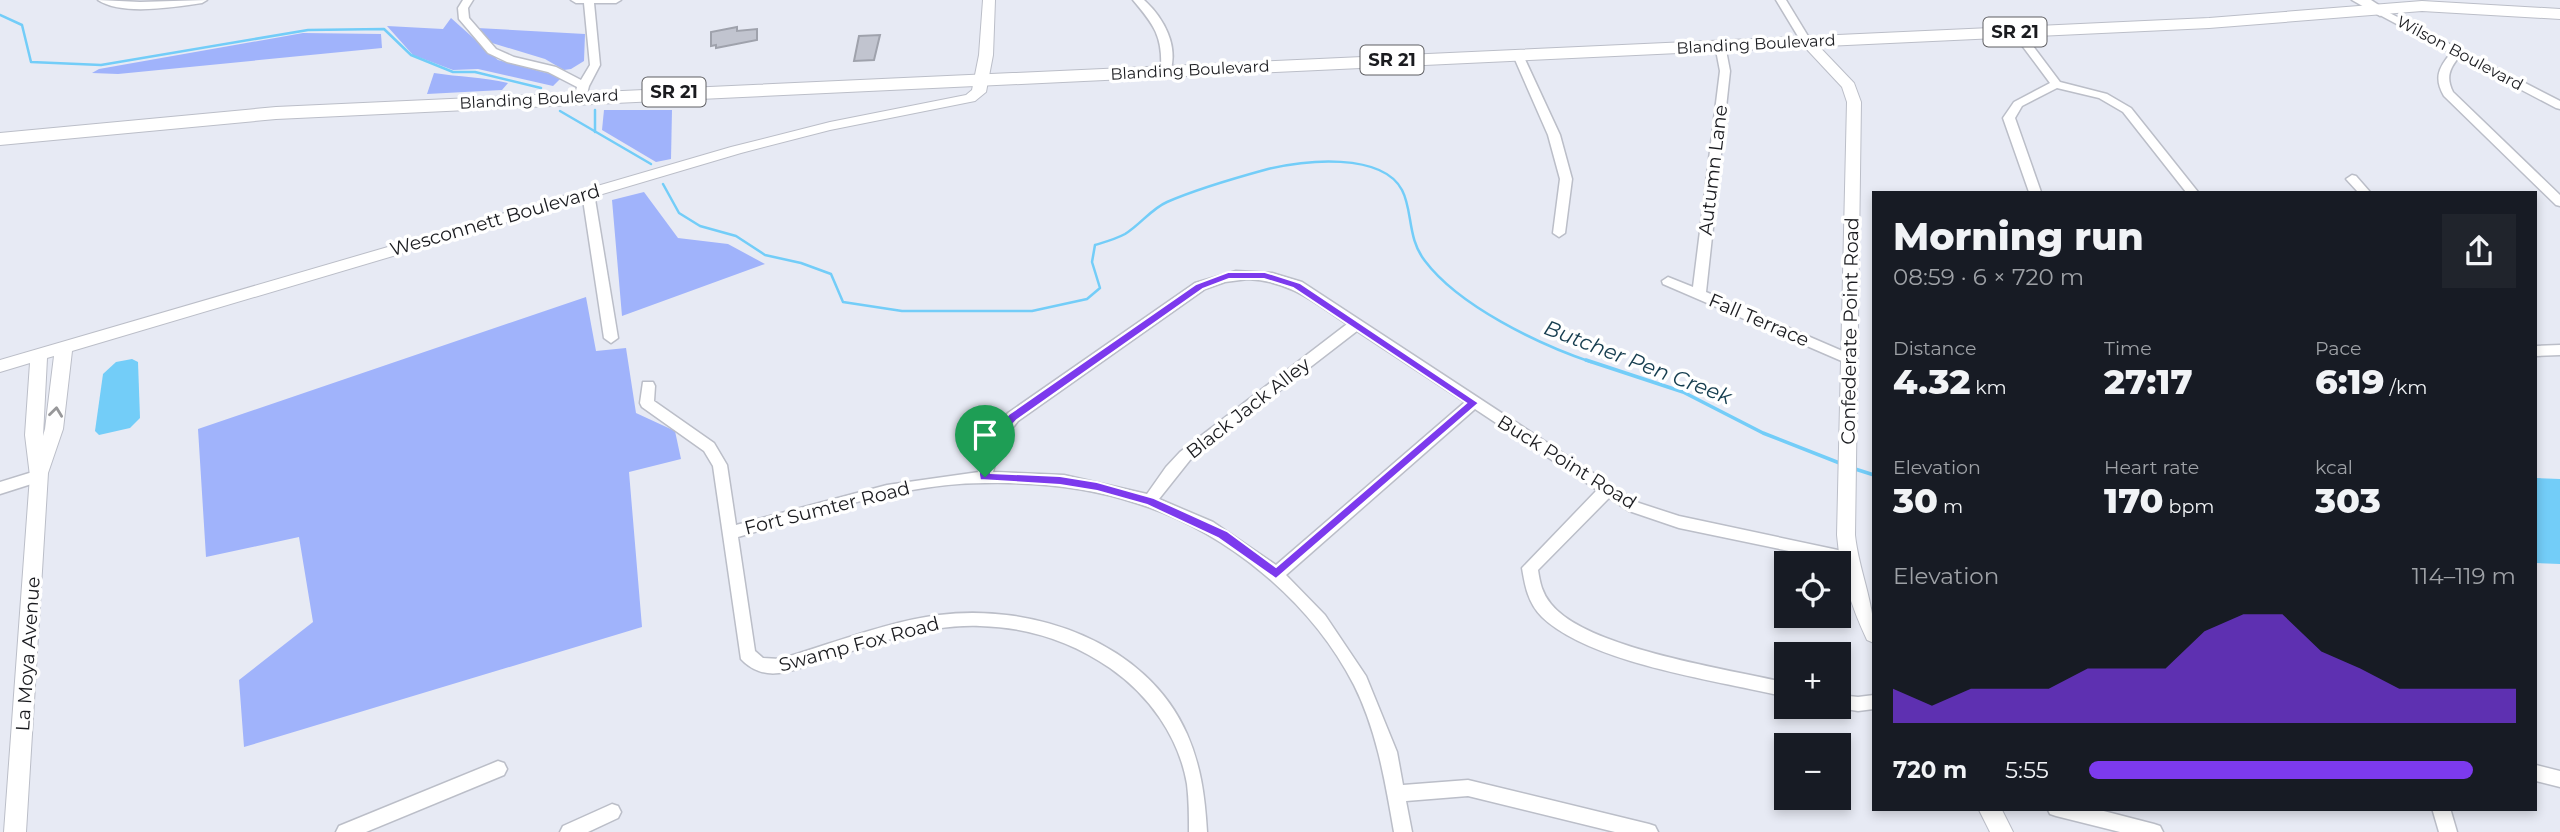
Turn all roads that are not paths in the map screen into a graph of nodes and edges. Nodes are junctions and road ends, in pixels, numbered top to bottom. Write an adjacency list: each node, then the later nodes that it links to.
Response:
1 (103, 0): 2 (street)
2 (202, 0)
3 (468, 0): 23 (street)
4 (576, 0): 10 (street)
5 (616, 0): 10 (street)
6 (989, 0): 20 (street)
7 (1138, 0): 19 (street)
8 (1781, 0): 15 (street)
9 (2360, 0): 11 (main road, Wilson Boulevard)
10 (589, 1): 23 (street)
11 (2380, 11): 12 (main road, Blanding Boulevard / SR 21); 13 (main road, Blanding Boulevard / SR 21); 14 (main road, Blanding Boulevard / SR 21); 17 (street, Wilson Boulevard)
12 (2560, 14)
13 (2560, 27)
14 (2017, 32): 15 (main road, Blanding Boulevard / SR 21); 22 (street)
15 (1806, 41): 16 (main road, Blanding Boulevard / SR 21); 42 (street, Confederate Point Road)
16 (1720, 45): 18 (main road, Blanding Boulevard / SR 21); 35 (street, Autumn Lane)
17 (2457, 52): 24 (street, Wilson Boulevard); 32 (street)
18 (1518, 55): 19 (main road, Blanding Boulevard / SR 21); 33 (street)
19 (1166, 71): 20 (main road, Blanding Boulevard / SR 21)
20 (982, 79): 21 (main road, Blanding Boulevard / SR 21); 25 (street, Wesconnett Boulevard)
21 (898, 83): 23 (main road, Blanding Boulevard / SR 21); 25 (street)
22 (2056, 85): 28 (street); 29 (street)
23 (582, 92): 26 (main road, Blanding Boulevard / SR 21)
24 (2560, 106)
25 (899, 111): 31 (street, Wesconnett Boulevard)
26 (0, 139)
27 (2352, 179): 30 (street)
28 (2035, 191)
29 (2191, 191)
30 (2363, 191)
31 (588, 193): 37 (street); 38 (street, Wesconnett Boulevard)
32 (2560, 202)
33 (1559, 233)
34 (1668, 281): 35 (street, Fall Terrace)
35 (1699, 294): 42 (street, Fall Terrace)
36 (1355, 325): 45 (street, Buck Point Road); 47 (street, Buck Point Road); 50 (street, Black Jack Alley)
37 (611, 338)
38 (64, 347): 41 (street, Wesconnett Boulevard); 46 (street, La Moya Avenue, one-way to 38)
39 (2560, 350): 40 (street)
40 (2537, 351)
41 (39, 355): 43 (street, Wesconnett Boulevard); 46 (street, La Moya Avenue)
42 (1849, 359): 53 (street, Confederate Point Road)
43 (0, 366)
44 (648, 386): 51 (street, Swamp Fox Road)
45 (1474, 403): 49 (street, Buck Point Road); 55 (street)
46 (39, 476): 48 (street); 69 (street, La Moya Avenue)
47 (985, 477): 50 (street, Fort Sumter Road); 51 (street, Fort Sumter Road)
48 (0, 488)
49 (1607, 490): 52 (street, Buck Point Road); 57 (street)
50 (1150, 501): 55 (street, Fort Sumter Road)
51 (730, 533): 72 (street, Swamp Fox Road)
52 (1815, 551)
53 (1847, 551)
54 (1851, 572): 56 (street, Confederate Point Road)
55 (1276, 574): 63 (street, Fort Sumter Road)
56 (1872, 629)
57 (1774, 687)
58 (1872, 702): 59 (street)
59 (1851, 703)
60 (498, 769): 70 (street)
61 (2537, 773): 62 (street)
62 (2560, 779)
63 (1400, 793): 73 (street, Fort Sumter Road); 74 (street)
64 (1991, 811): 75 (street)
65 (2061, 811): 68 (street)
66 (2442, 811): 77 (street)
67 (611, 812): 71 (street)
68 (2085, 824): 76 (street)
69 (15, 832)
70 (345, 832)
71 (569, 832)
72 (1198, 832)
73 (1403, 832)
74 (1650, 832)
75 (2002, 832)
76 (2154, 832)
77 (2448, 832)

